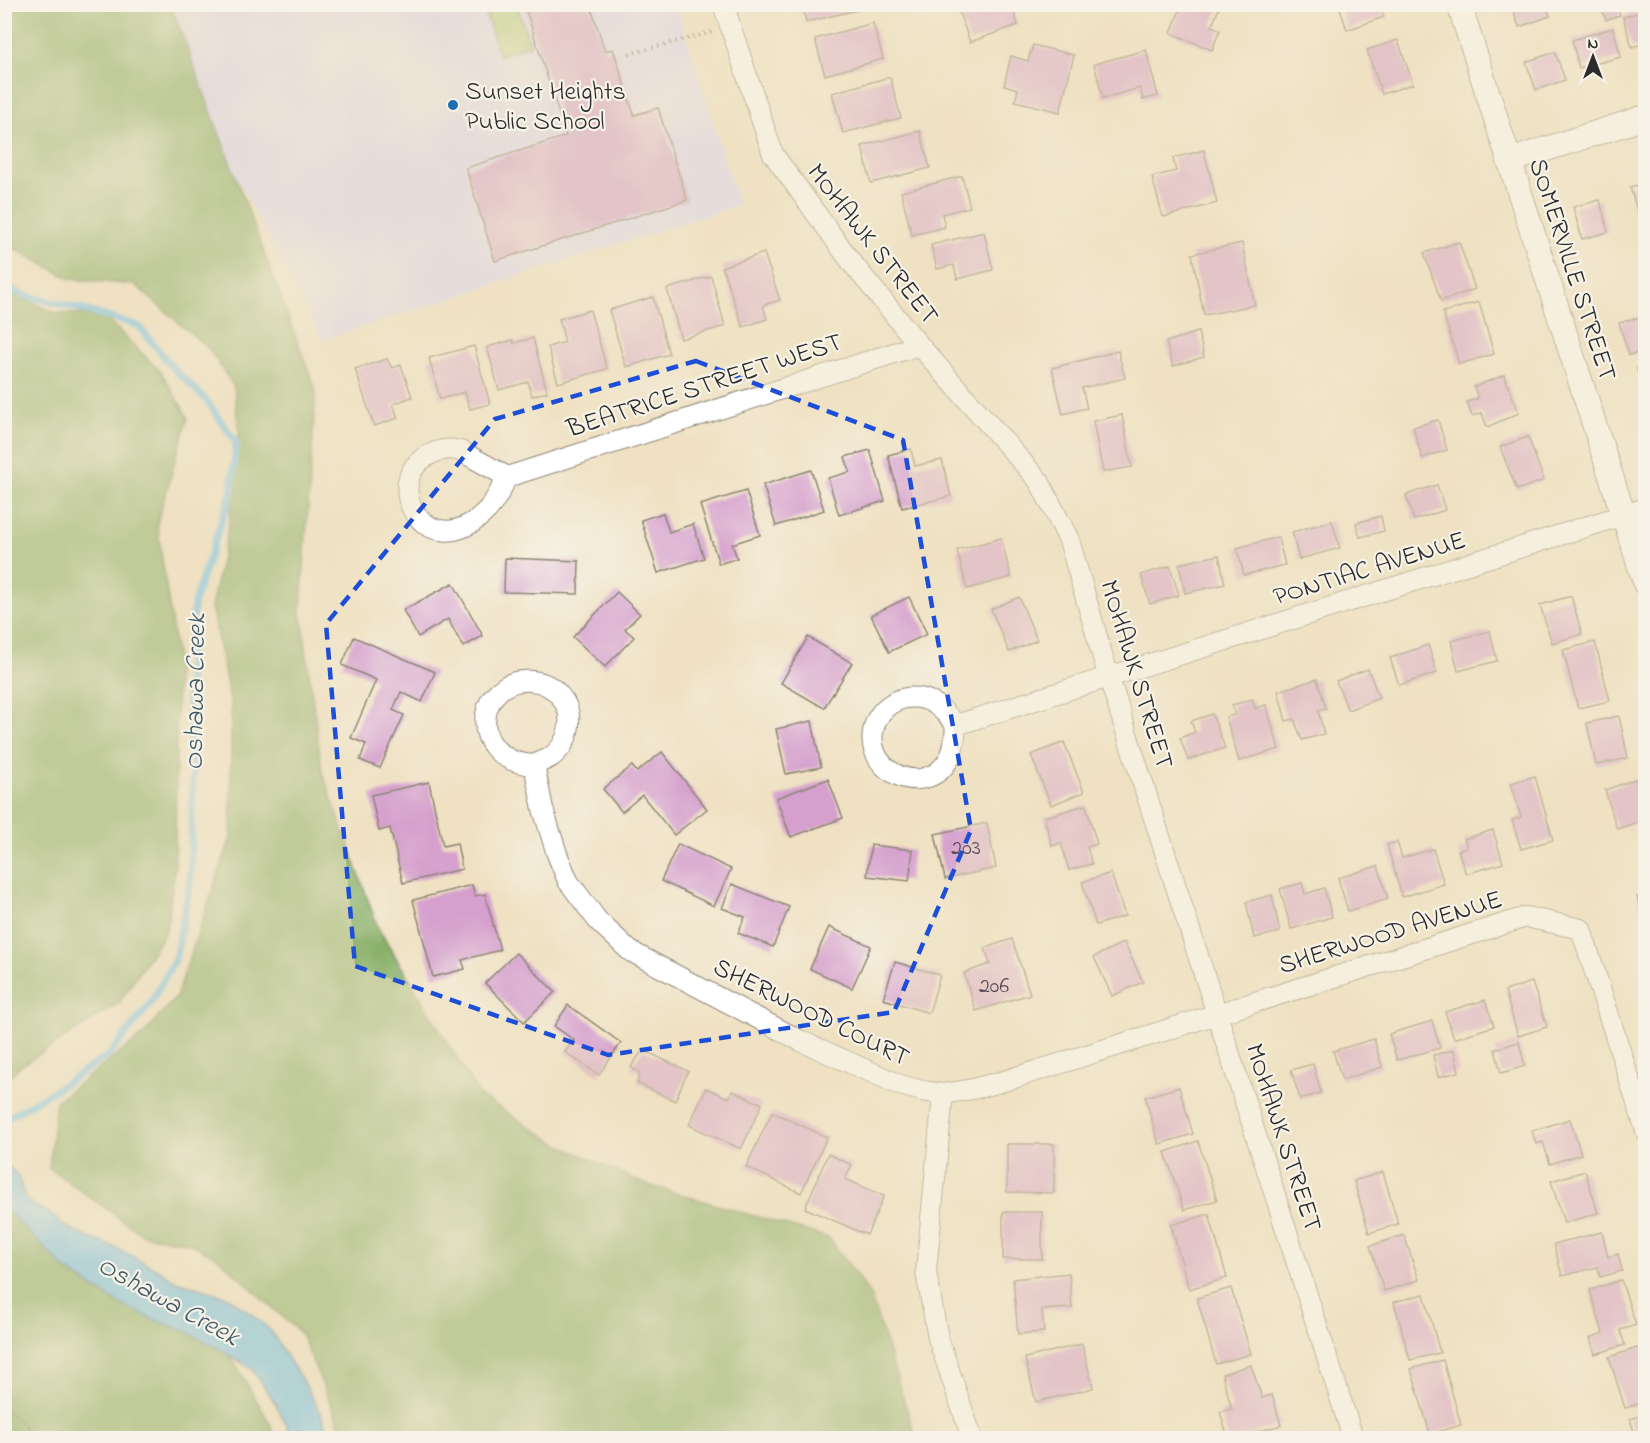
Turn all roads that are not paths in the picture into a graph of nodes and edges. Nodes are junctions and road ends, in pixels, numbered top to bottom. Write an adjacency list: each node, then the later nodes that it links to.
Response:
1 (723, 4): 5 (street, MOHAWK STREET)
2 (1459, 4): 4 (street, SOMERVILLE STREET)
3 (1646, 117): 4 (street)
4 (1509, 161): 7 (street, SOMERVILLE STREET)
5 (919, 345): 6 (street, BEATRICE STREET WEST); 9 (street, MOHAWK STREET)
6 (507, 477): 6 (street)
7 (1634, 511): 8 (street, SOMERVILLE STREET); 9 (street, PONTIAC AVENUE)
8 (1646, 585)
9 (1109, 678): 10 (street, PONTIAC AVENUE); 12 (street, MOHAWK STREET)
10 (956, 725): 10 (street)
11 (534, 765): 11 (street); 13 (street, SHERWOOD COURT)
12 (1218, 1013): 13 (street, SHERWOOD COURT); 14 (street, SHERWOOD AVENUE); 16 (street, MOHAWK STREET)
13 (943, 1094): 15 (street)
14 (1646, 1131)
15 (972, 1438)
16 (1353, 1438)

